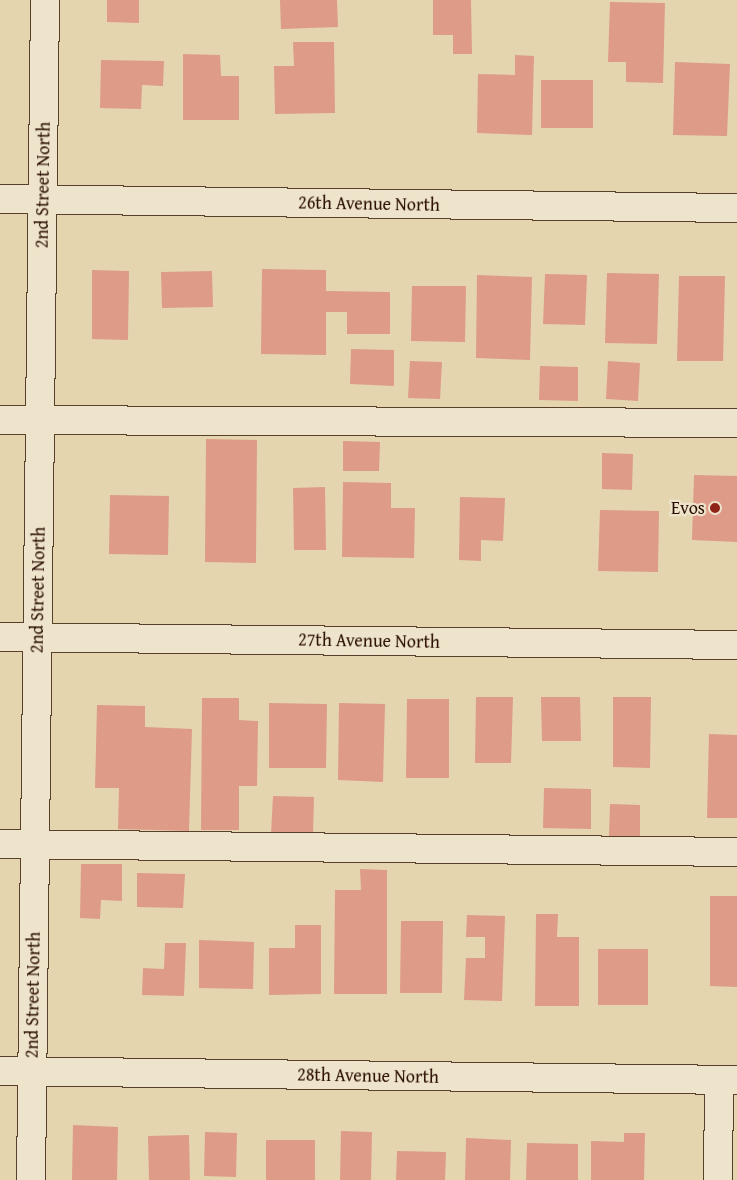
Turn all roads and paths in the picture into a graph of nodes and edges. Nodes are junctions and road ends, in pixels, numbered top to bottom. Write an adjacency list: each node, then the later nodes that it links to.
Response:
1 (45, 0): 3 (street, 2nd Street North)
2 (0, 200): 3 (street, 26th Avenue North)
3 (42, 200): 4 (street, 26th Avenue North); 6 (street, 2nd Street North)
4 (737, 208)
5 (0, 420): 6 (street)
6 (40, 420): 7 (street); 9 (street, 2nd Street North)
7 (737, 423)
8 (0, 636): 9 (street, 27th Avenue North)
9 (37, 637): 10 (street, 27th Avenue North); 12 (street, 2nd Street North)
10 (737, 645)
11 (0, 844): 12 (street)
12 (35, 844): 13 (street); 15 (street, 2nd Street North)
13 (737, 852)
14 (0, 1071): 15 (street, 28th Avenue North)
15 (32, 1072): 16 (street, 28th Avenue North); 17 (street, 2nd Street North)
16 (728, 1080): 18 (street)
17 (31, 1180)
18 (718, 1180)

